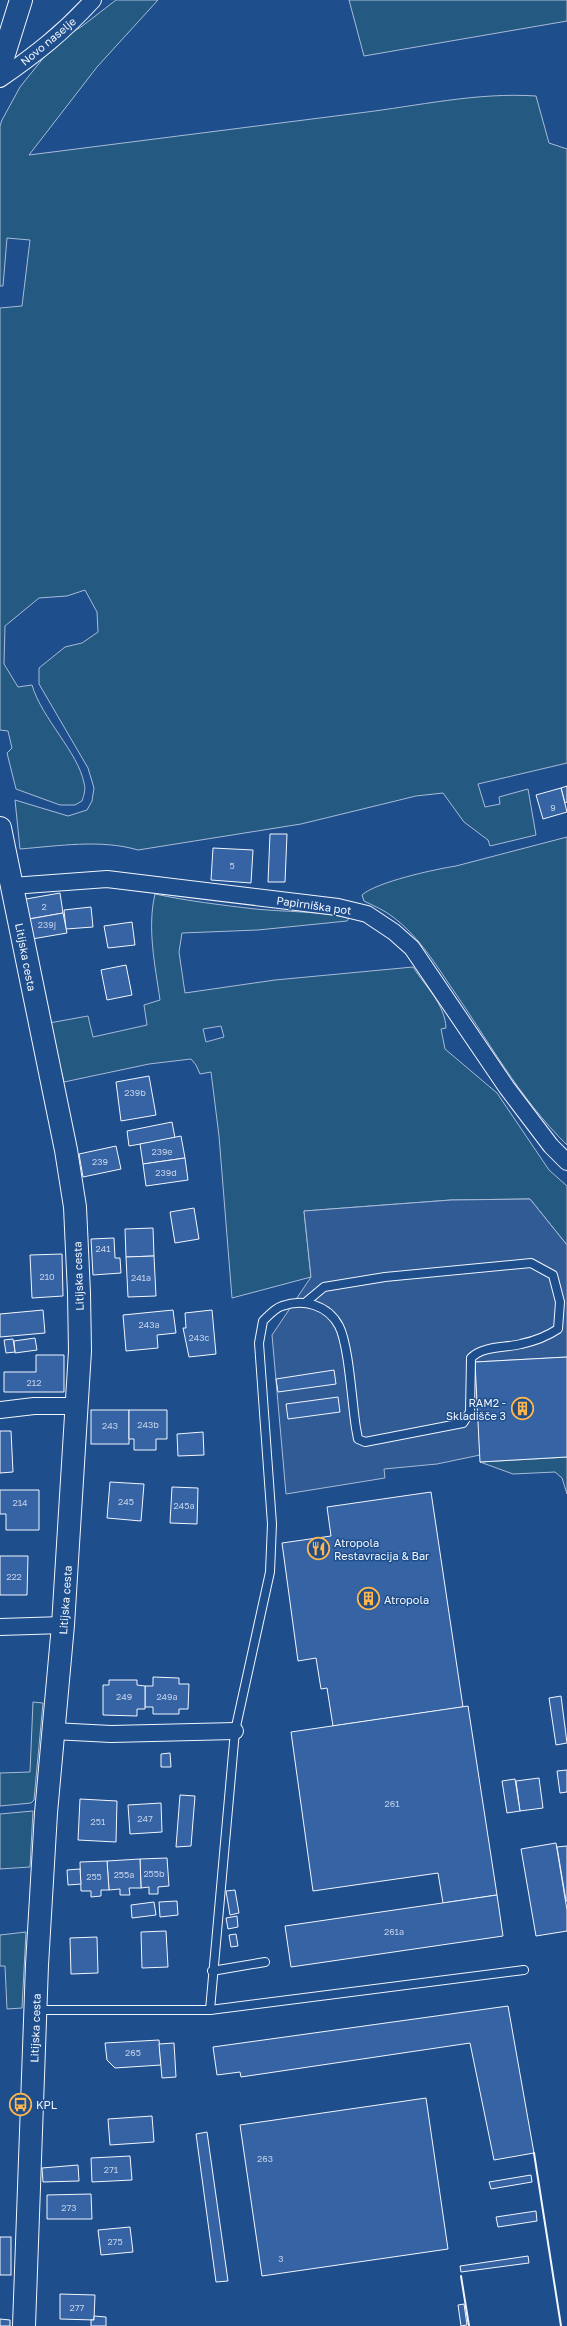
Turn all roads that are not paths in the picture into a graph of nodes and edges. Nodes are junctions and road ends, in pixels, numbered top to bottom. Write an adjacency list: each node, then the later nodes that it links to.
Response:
1 (21, 0): 3 (main road)
2 (93, 0): 4 (street, Novo naselje)
3 (0, 67)
4 (0, 79)
5 (0, 828): 6 (main road, Litijska cesta)
6 (12, 886): 7 (street, Papirniška pot); 10 (main road, Litijska cesta)
7 (567, 1162)
8 (564, 1301): 9 (lane); 9 (lane)
9 (306, 1302): 15 (lane)
10 (77, 1406): 11 (street); 12 (main road, Litijska cesta)
11 (0, 1410)
12 (63, 1625): 13 (street); 14 (main road, Litijska cesta)
13 (0, 1627)
14 (53, 1731): 15 (street); 19 (main road, Litijska cesta)
15 (235, 1731): 18 (lane)
16 (265, 1962): 18 (lane)
17 (524, 1970): 20 (lane)
18 (212, 1971): 20 (lane)
19 (35, 2010): 20 (lane); 21 (main road, Litijska cesta)
20 (210, 2010)
21 (24, 2326)

